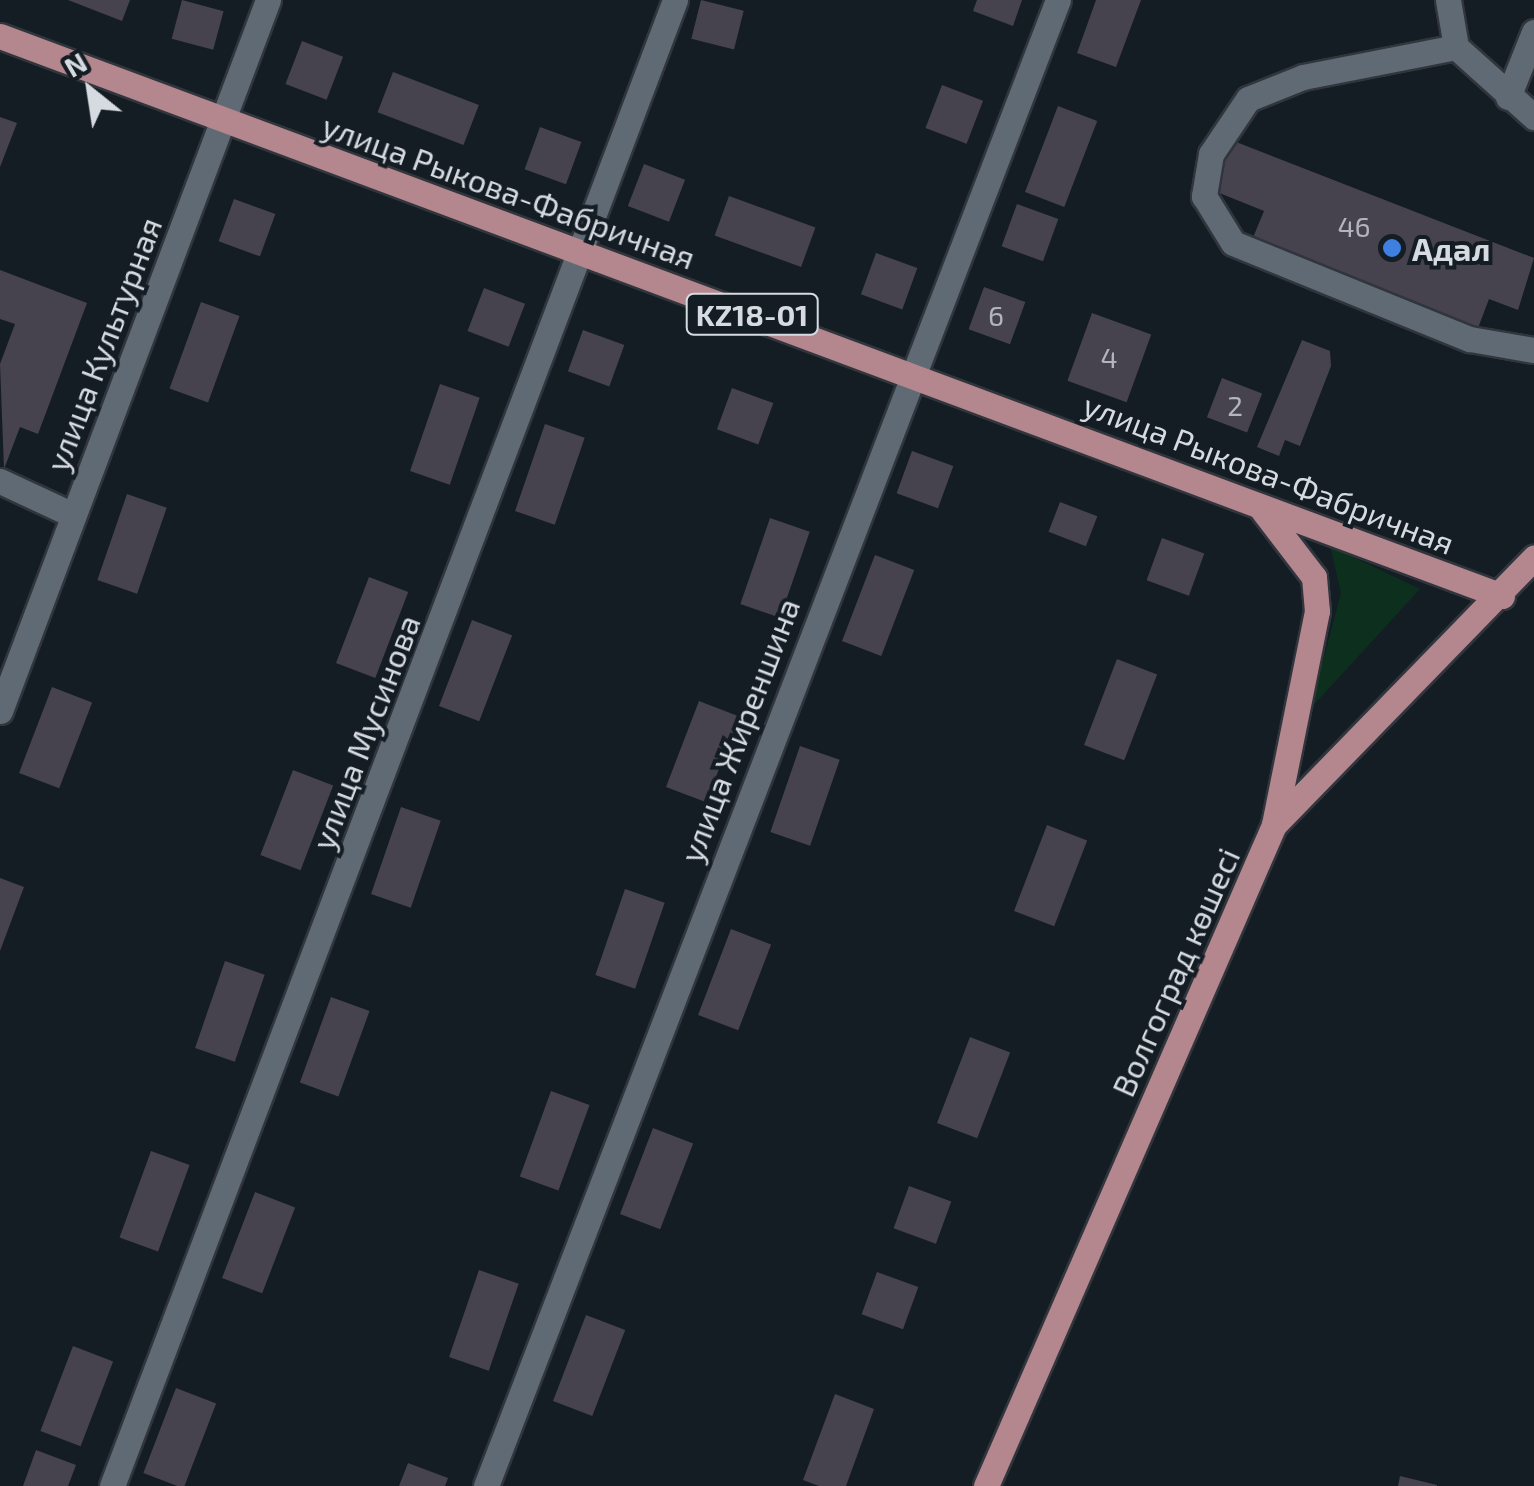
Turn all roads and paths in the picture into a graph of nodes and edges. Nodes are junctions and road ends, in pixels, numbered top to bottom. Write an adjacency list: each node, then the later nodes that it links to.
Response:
1 (268, 0): 10 (street, улица Культурная)
2 (675, 0): 11 (street, улица Мусинова)
3 (1058, 0): 13 (street, улица Жиреншина)
4 (1448, 0): 7 (street)
5 (1534, 32): 8 (street)
6 (0, 36): 10 (main road, улица Рыкова-Фабричная / KZ18-01)
7 (1456, 47): 8 (street); 12 (street)
8 (1508, 98): 9 (street)
9 (1534, 117)
10 (222, 122): 11 (main road, улица Рыкова-Фабричная / KZ18-01); 16 (street, улица Культурная)
11 (584, 251): 13 (main road, улица Рыкова-Фабричная / KZ18-01); 21 (street, улица Мусинова)
12 (1534, 350)
13 (910, 372): 15 (main road, улица Рыкова-Фабричная / KZ18-01); 22 (street, улица Жиреншина)
14 (0, 482): 16 (street)
15 (1258, 504): 18 (main road, улица Рыкова-Фабричная / KZ18-01); 20 (main road)
16 (73, 514): 19 (street, улица Культурная)
17 (1534, 558): 18 (main road, Волгоград көшесі)
18 (1502, 596): 20 (main road, Волгоград көшесі)
19 (0, 711)
20 (1274, 825): 23 (main road, Волгоград көшесі)
21 (112, 1486)
22 (486, 1486)
23 (986, 1486)

